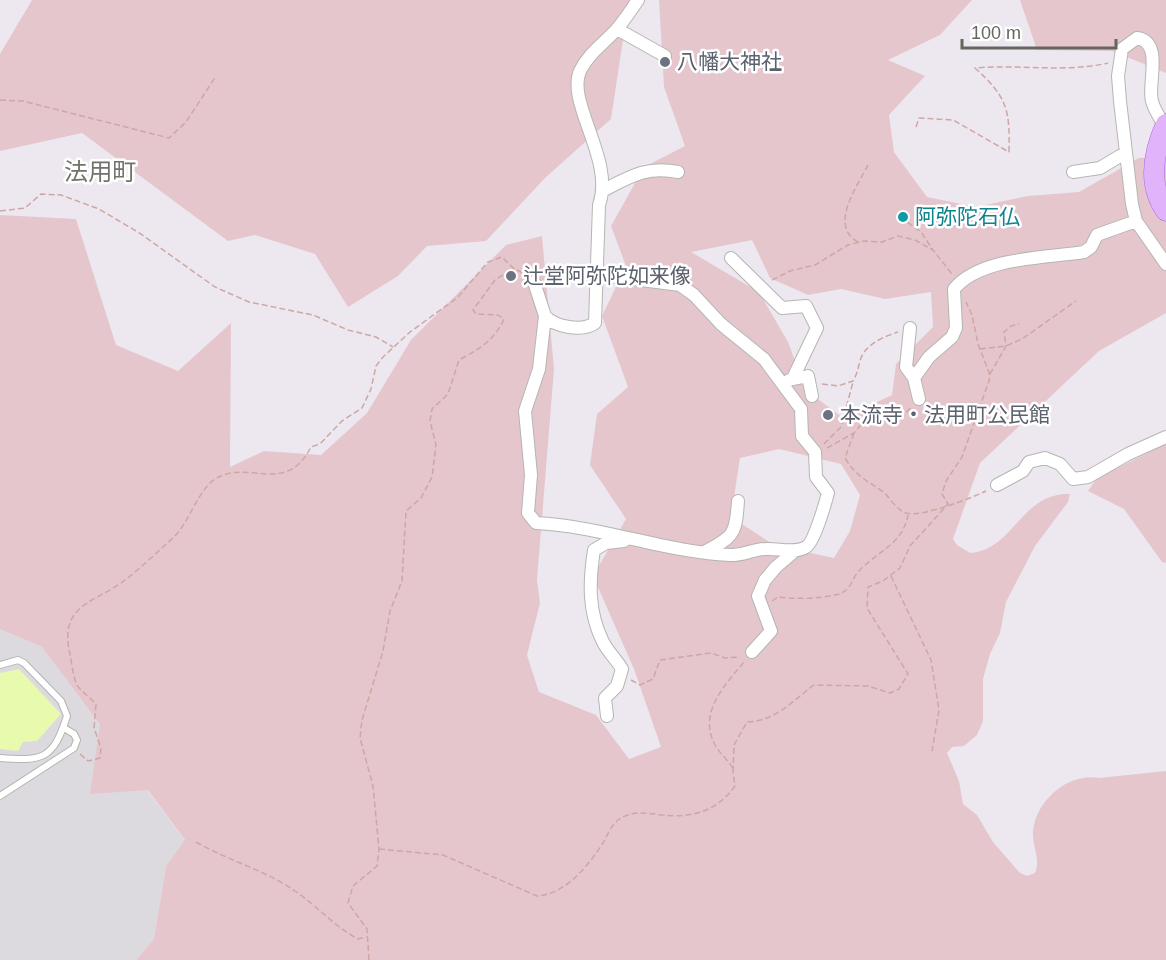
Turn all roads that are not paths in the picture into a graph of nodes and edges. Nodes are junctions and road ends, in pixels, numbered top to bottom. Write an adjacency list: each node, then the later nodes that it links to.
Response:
1 (638, 0): 2 (street)
2 (617, 28): 3 (street); 8 (street)
3 (665, 56)
4 (1165, 126): 5 (street); 9 (main road)
5 (1125, 153): 7 (street); 10 (street)
6 (678, 172): 8 (street)
7 (1073, 172)
8 (604, 190): 13 (street)
9 (1166, 211)
10 (1137, 221): 12 (street); 17 (street)
11 (731, 258): 18 (street)
12 (1166, 264)
13 (595, 274): 15 (street); 18 (street)
14 (534, 282): 15 (street)
15 (544, 316): 24 (street)
16 (910, 328): 17 (street)
17 (914, 378): 20 (street)
18 (787, 380): 19 (street); 25 (street)
19 (812, 396)
20 (919, 399)
21 (1166, 437): 22 (street)
22 (997, 485)
23 (738, 501): 26 (street)
24 (634, 540): 26 (street); 29 (street)
25 (796, 550): 26 (street); 27 (street)
26 (706, 551)
27 (752, 652)
28 (0, 664): 30 (lane)
29 (608, 716)
30 (64, 728): 31 (lane); 32 (lane)
31 (0, 758)
32 (0, 796)

